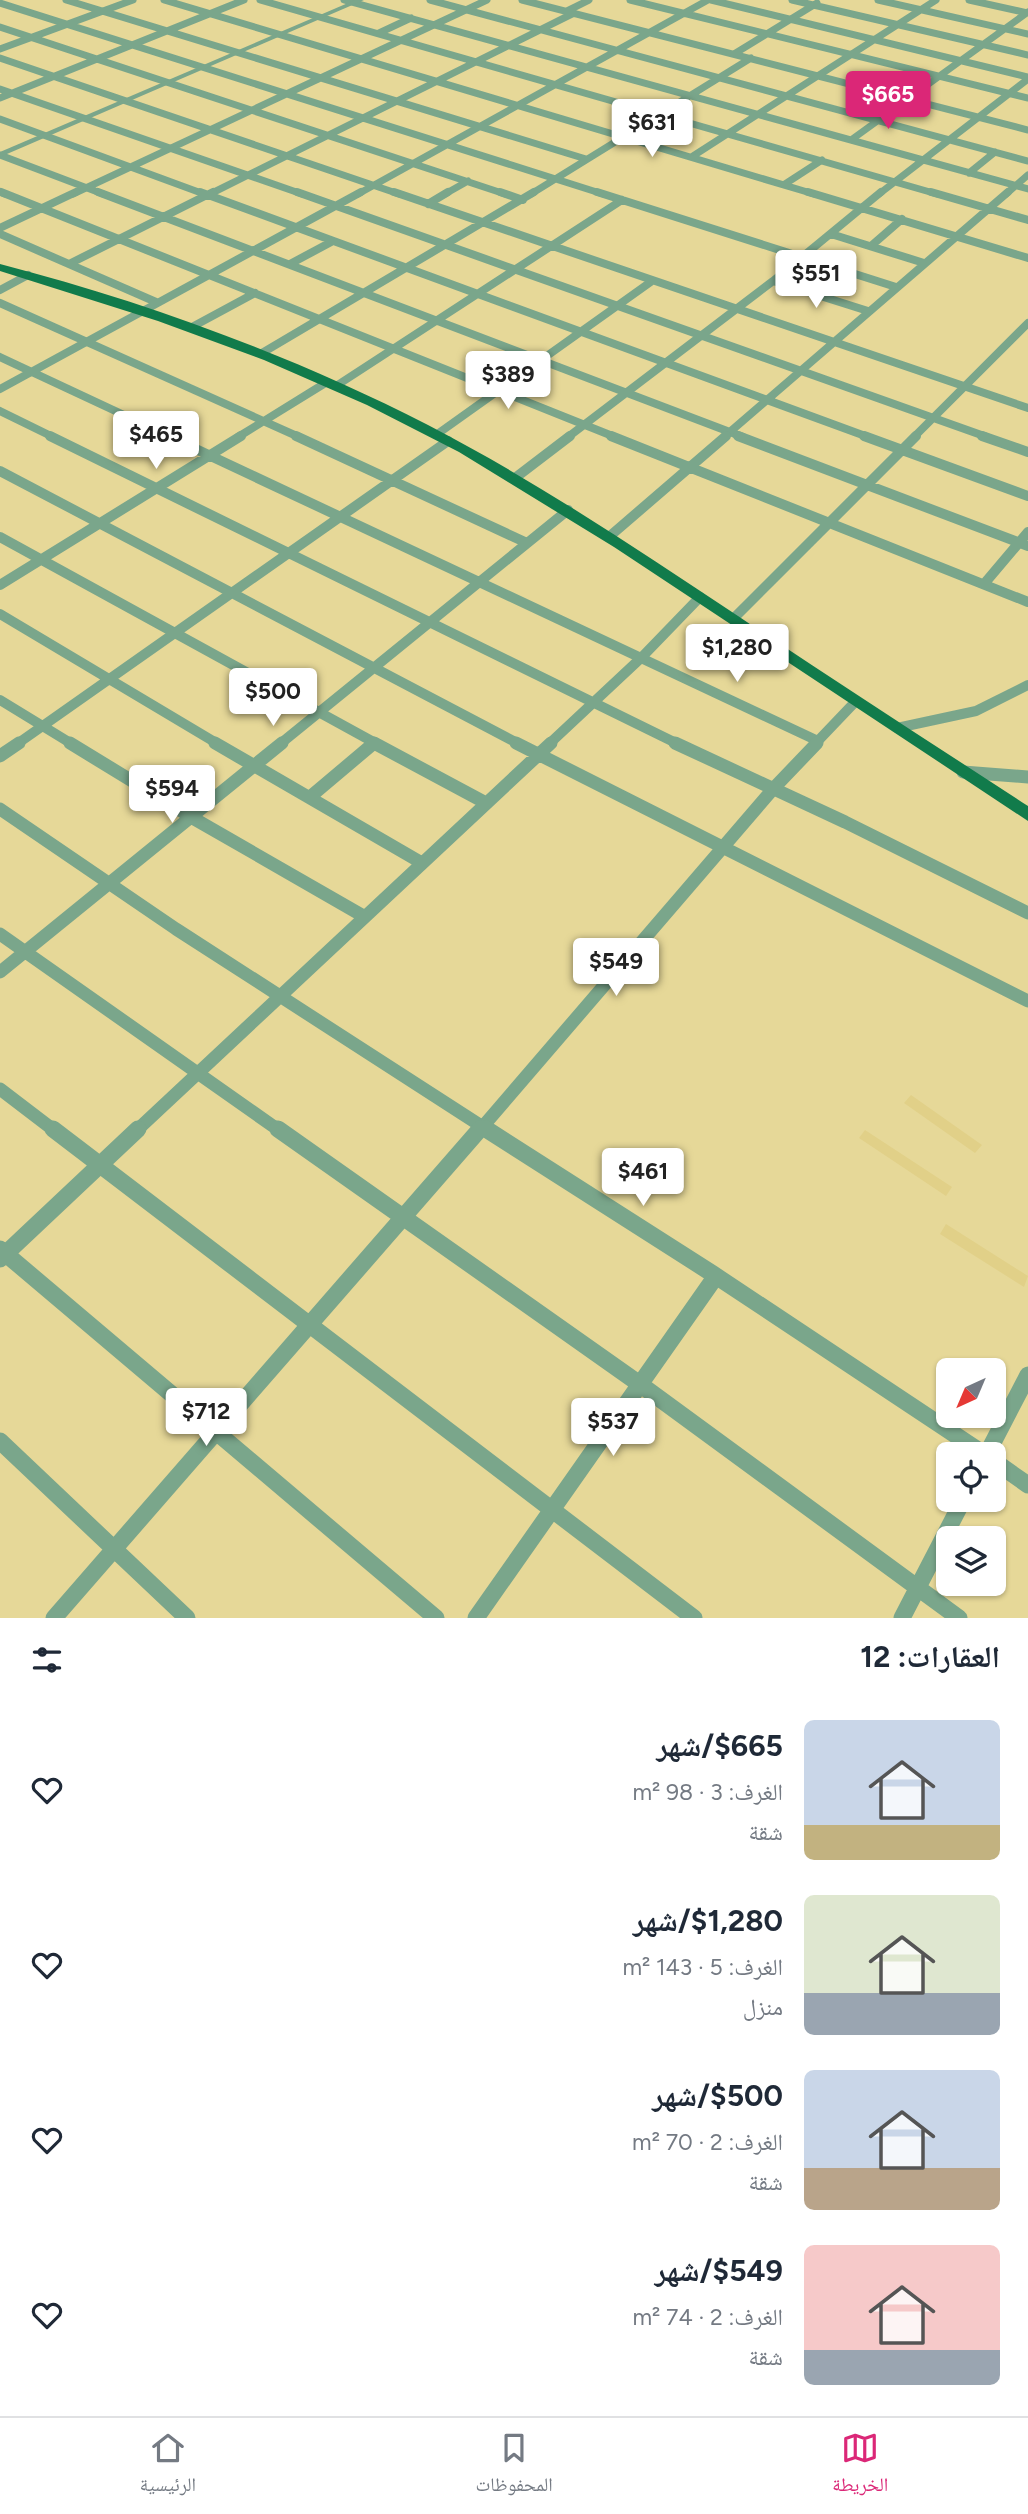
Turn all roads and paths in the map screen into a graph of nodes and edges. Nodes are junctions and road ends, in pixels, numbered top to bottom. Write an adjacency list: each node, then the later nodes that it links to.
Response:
1 (17, 0): 21 (street)
2 (66, 0): 25 (street)
3 (133, 0): 25 (street)
4 (164, 0): 29 (street)
5 (244, 0): 29 (street)
6 (260, 0): 31 (street)
7 (344, 0): 19 (street)
8 (430, 0): 23 (street)
9 (487, 0): 23 (street)
10 (522, 0): 26 (street)
11 (589, 0): 26 (street)
12 (630, 0): 27 (street)
13 (709, 0): 27 (street); 34 (street)
14 (792, 0): 22 (street)
15 (822, 0): 22 (street)
16 (878, 0): 20 (street)
17 (936, 0): 24 (street)
18 (969, 0): 28 (street)
19 (358, 1): 31 (street); 32 (street)
20 (893, 3): 24 (street); 33 (street)
21 (2, 4): 35 (street)
22 (813, 5): 30 (street); 34 (street)
23 (466, 10): 36 (street); 41 (street)
24 (922, 10): 37 (street); 40 (street)
25 (103, 11): 35 (street); 42 (street)
26 (570, 12): 41 (street); 44 (street)
27 (684, 13): 44 (street); 45 (street)
28 (1028, 13): 40 (street)
29 (211, 14): 42 (street); 47 (street)
30 (852, 14): 33 (street); 39 (street)
31 (324, 17): 43 (street); 47 (street)
32 (411, 18): 36 (street); 43 (street)
33 (870, 18): 37 (street)
34 (789, 19): 39 (street); 45 (street)
35 (68, 24): 48 (street); 52 (street)
36 (435, 25): 50 (street); 53 (street)
37 (899, 25): 49 (street); 51 (street)
38 (0, 27): 48 (street)
39 (829, 29): 49 (street)
40 (1005, 29): 46 (street); 51 (street)
41 (540, 30): 53 (street); 55 (street)
42 (168, 31): 52 (street); 56 (street)
43 (379, 33): 50 (street)
44 (650, 33): 55 (street); 57 (street)
45 (766, 34): 57 (street); 58 (street)
46 (1028, 34)
47 (284, 35): 56 (street); 63 (street)
48 (32, 38): 54 (street); 62 (street)
49 (875, 39): 58 (street); 64 (street)
50 (403, 40): 63 (street); 65 (street)
51 (983, 44): 59 (street); 64 (street)
52 (133, 45): 62 (street); 66 (street)
53 (509, 46): 65 (street); 67 (street)
54 (0, 49)
55 (619, 52): 67 (street); 72 (street)
56 (241, 53): 66 (street); 71 (street)
57 (734, 54): 61 (street)
58 (851, 54): 68 (street); 70 (street)
59 (1028, 55)
60 (0, 58): 69 (street)
61 (751, 58): 68 (street); 72 (street)
62 (97, 59): 69 (street); 75 (street)
63 (361, 59): 71 (street); 74 (street)
64 (961, 60): 70 (street); 73 (street)
65 (479, 61): 74 (street); 76 (street)
66 (208, 68): 75 (street); 79 (street)
67 (589, 68): 76 (street); 81 (street)
68 (819, 75): 82 (street); 84 (street)
69 (53, 76): 78 (street); 87 (street)
70 (939, 76): 80 (street); 84 (street)
71 (321, 77): 79 (street); 86 (street)
72 (718, 78): 81 (street); 82 (street)
73 (1028, 78): 80 (street)
74 (437, 81): 86 (street); 88 (street)
75 (173, 83): 87 (street); 89 (street)
76 (559, 85): 88 (street); 90 (street)
77 (0, 89): 78 (street)
78 (12, 93): 83 (street); 95 (street)
79 (287, 94): 89 (street); 94 (street)
80 (1010, 94): 85 (street); 92 (street)
81 (690, 96): 90 (street); 91 (street)
82 (786, 96): 91 (street); 96 (street)
83 (0, 98)
84 (909, 98): 92 (street); 96 (street)
85 (1028, 98)
86 (398, 100): 94 (street); 97 (street)
87 (131, 101): 95 (street); 98 (street)
88 (520, 106): 97 (street); 103 (street)
89 (252, 109): 98 (street); 101 (street)
90 (660, 114): 100 (street); 103 (street)
91 (758, 114): 100 (street); 104 (street)
92 (980, 117): 99 (street); 105 (street)
93 (0, 118): 102 (street)
94 (364, 118): 101 (street); 106 (street)
95 (88, 119): 102 (street); 107 (street)
96 (878, 121): 104 (street); 105 (street)
97 (483, 127): 106 (street); 112 (street)
98 (210, 128): 107 (street); 110 (street)
99 (1028, 130)
100 (729, 133): 111 (street); 113 (street)
101 (329, 135): 110 (street); 116 (street)
102 (48, 136): 109 (street); 117 (street)
103 (622, 136): 111 (street); 112 (street)
104 (851, 140): 114 (street)
105 (950, 140): 108 (street); 114 (street)
106 (450, 145): 116 (street); 121 (street)
107 (170, 148): 117 (street); 120 (street)
108 (995, 152): 115 (street); 118 (street)
109 (0, 155): 126 (street)
110 (288, 155): 120 (street); 125 (street)
111 (693, 156): 124 (street)
112 (586, 159): 121 (street)
113 (822, 160): 123 (street); 124 (street)
114 (923, 160): 118 (street); 123 (street)
115 (1028, 161)
116 (415, 163): 122 (street); 125 (street)
117 (131, 166): 126 (street); 130 (street)
118 (969, 173): 127 (street)
119 (1028, 174): 127 (street)
120 (249, 175): 130 (street); 134 (street)
121 (556, 178): 131 (street); 132 (street)
122 (468, 181): 131 (street); 133 (street)
123 (896, 181): 135 (street); 137 (street)
124 (785, 184): 135 (street)
125 (373, 185): 133 (street); 134 (street)
126 (86, 186): 136 (street); 138 (street)
127 (1015, 186): 128 (street); 137 (street)
128 (1028, 189)
129 (0, 192): 136 (street)
130 (209, 195): 138 (street); 142 (street)
131 (523, 200): 141 (street)
132 (622, 200): 150 (street); 153 (street)
133 (428, 204): 141 (street)
134 (337, 206): 142 (street); 149 (street)
135 (862, 207): 139 (street); 145 (street)
136 (41, 208): 143 (street); 147 (street)
137 (989, 209): 140 (street); 146 (street)
138 (166, 216): 147 (street); 152 (street)
139 (902, 219): 146 (street); 151 (street)
140 (1028, 220)
141 (484, 224): 149 (street); 150 (street)
142 (296, 227): 148 (street); 152 (street)
143 (0, 228)
144 (0, 234): 156 (street)
145 (831, 234): 151 (street); 153 (street)
146 (956, 236): 154 (street); 155 (street)
147 (120, 238): 156 (street); 161 (street)
148 (332, 241): 157 (street); 159 (street)
149 (449, 245): 159 (street); 160 (street)
150 (551, 246): 160 (street); 163 (street)
151 (870, 246): 155 (street)
152 (254, 250): 157 (street); 161 (street)
153 (803, 257): 164 (street); 165 (street)
154 (1028, 258)
155 (924, 263): 165 (street)
156 (69, 264): 170 (street)
157 (290, 264): 168 (street)
158 (0, 267): 162 (main road)
159 (408, 268): 168 (street); 169 (street)
160 (516, 269): 169 (street); 172 (street)
161 (207, 274): 167 (street); 170 (street)
162 (28, 275): 166 (street); 173 (main road)
163 (652, 281): 172 (street); 174 (street)
164 (773, 281): 174 (street); 175 (street)
165 (896, 287): 175 (street)
166 (0, 290)
167 (255, 293): 176 (street); 179 (street)
168 (366, 293): 176 (street); 177 (street)
169 (478, 294): 177 (street); 180 (street)
170 (156, 302): 173 (street)
171 (0, 303): 182 (street)
172 (617, 305): 180 (street); 181 (street)
173 (142, 310): 179 (main road); 182 (street)
174 (736, 310): 181 (street); 183 (street)
175 (868, 311): 183 (street)
176 (320, 319): 184 (street); 185 (street)
177 (438, 320): 184 (street); 187 (street)
178 (1028, 323): 192 (street)
179 (192, 327): 185 (main road)
180 (580, 331): 187 (street); 188 (street)
181 (701, 336): 188 (street); 189 (street)
182 (87, 341): 190 (street); 200 (street)
183 (833, 342): 189 (street); 192 (street)
184 (394, 349): 191 (street); 194 (street)
185 (262, 353): 191 (main road)
186 (0, 357): 190 (street)
187 (540, 359): 194 (street); 195 (street)
188 (666, 364): 195 (street); 196 (street)
189 (800, 371): 196 (street); 199 (street)
190 (32, 372): 193 (street); 206 (street)
191 (332, 384): 200 (street); 203 (main road)
192 (964, 387): 197 (street); 199 (street)
193 (0, 389)
194 (497, 390): 201 (street); 203 (street)
195 (627, 394): 201 (street); 202 (street)
196 (765, 400): 202 (street); 204 (street)
197 (1028, 408)
198 (0, 411): 212 (street)
199 (932, 419): 204 (street); 205 (street)
200 (264, 421): 206 (street); 210 (street)
201 (586, 425): 207 (street); 209 (street)
202 (727, 432): 207 (street); 211 (street)
203 (442, 438): 209 (main road); 210 (street)
204 (901, 450): 211 (street); 213 (street)
205 (1028, 452)
206 (210, 454): 212 (street); 215 (street)
207 (689, 465): 217 (street); 219 (street)
208 (0, 471): 216 (street)
209 (515, 478): 214 (main road)
210 (391, 480): 215 (street); 221 (street)
211 (867, 485): 217 (street); 222 (street)
212 (157, 488): 216 (street); 223 (street)
213 (1028, 496)
214 (568, 510): 219 (main road); 221 (street)
215 (340, 516): 223 (street); 225 (street)
216 (101, 523): 224 (street); 228 (street)
217 (830, 523): 226 (street); 232 (street)
218 (1028, 532): 222 (street)
219 (610, 536): 229 (main road)
220 (0, 537): 224 (street)
221 (527, 543): 225 (street)
222 (1023, 544): 226 (street)
223 (287, 555): 228 (street); 233 (street)
224 (41, 559): 227 (street); 234 (street)
225 (480, 582): 233 (street); 235 (street)
226 (984, 584): 230 (street)
227 (0, 585)
228 (231, 594): 234 (street); 236 (street)
229 (700, 597): 232 (main road); 235 (street)
230 (1028, 602)
231 (0, 614): 237 (street)
232 (733, 620): 240 (main road)
233 (428, 624): 236 (street); 241 (street)
234 (174, 635): 237 (street); 242 (street)
235 (642, 657): 241 (street); 245 (street)
236 (373, 668): 242 (street); 247 (street)
237 (109, 681): 243 (street); 249 (street)
238 (1028, 685): 244 (street)
239 (0, 700): 243 (street)
240 (856, 701): 244 (main road); 245 (street)
241 (592, 704): 247 (street); 252 (street)
242 (318, 713): 246 (street); 249 (street)
243 (43, 727): 248 (street); 257 (street)
244 (897, 728): 250 (main road)
245 (818, 741): 252 (street)
246 (374, 743): 253 (street); 254 (street)
247 (538, 754): 254 (street); 258 (street)
248 (0, 756)
249 (254, 765): 253 (street); 257 (street)
250 (963, 772): 251 (street); 256 (main road)
251 (1028, 777)
252 (774, 789): 258 (street); 261 (street)
253 (310, 797): 259 (street)
254 (486, 803): 259 (street)
255 (0, 809): 260 (street)
256 (1028, 815)
257 (191, 817): 260 (street); 262 (street)
258 (723, 847): 267 (street); 270 (street)
259 (422, 863): 262 (street)
260 (107, 884): 264 (street); 266 (street)
261 (1028, 913)
262 (365, 917): 266 (street)
263 (0, 934): 264 (street)
264 (24, 952): 265 (street); 268 (street)
265 (0, 972)
266 (279, 997): 268 (street); 270 (street)
267 (1028, 1001)
268 (197, 1074): 271 (street); 272 (street)
269 (0, 1089): 271 (street)
270 (483, 1127): 272 (street); 274 (street)
271 (99, 1166): 273 (street); 275 (street)
272 (404, 1219): 275 (street); 277 (street)
273 (2, 1254): 278 (street)
274 (716, 1276): 277 (street); 280 (street)
275 (309, 1325): 278 (street); 284 (street)
276 (1028, 1375): 281 (street)
277 (641, 1385): 284 (street); 287 (street)
278 (216, 1431): 286 (street); 290 (street)
279 (0, 1441): 286 (street)
280 (967, 1442)
281 (992, 1442)
282 (1006, 1469): 283 (street)
283 (1028, 1485)
284 (552, 1510): 291 (street); 292 (street)
285 (957, 1512): 287 (street)
286 (115, 1549): 288 (street); 289 (street)
287 (917, 1588): 293 (street); 294 (street)
288 (54, 1618)
289 (187, 1618)
290 (436, 1618)
291 (476, 1618)
292 (694, 1618)
293 (902, 1618)
294 (959, 1618)

